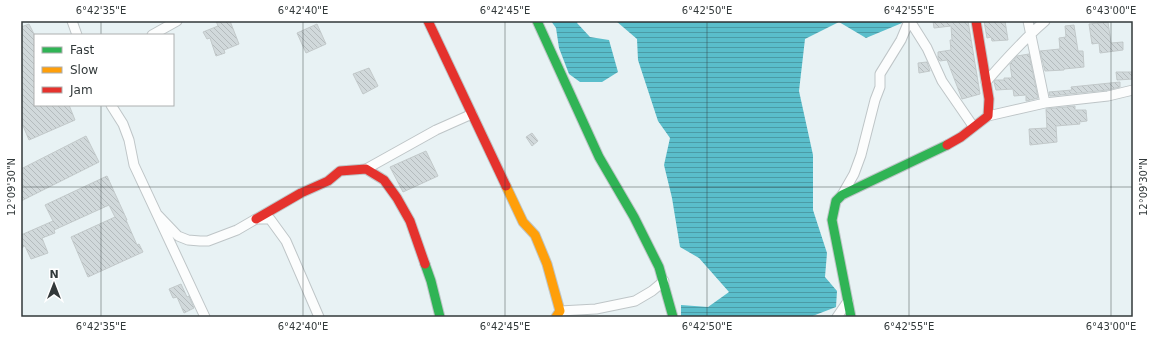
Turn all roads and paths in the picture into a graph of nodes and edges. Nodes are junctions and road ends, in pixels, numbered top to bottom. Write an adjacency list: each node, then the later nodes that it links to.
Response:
1 (72, 21): 10 (street)
2 (177, 21): 11 (street)
3 (428, 21): 16 (street)
4 (537, 21): 23 (street)
5 (910, 21): 18 (street); 20 (street)
6 (976, 21): 12 (street)
7 (1028, 21): 9 (street)
8 (1045, 21): 9 (street)
9 (1031, 33): 12 (street); 14 (street)
10 (77, 34)
11 (154, 34)
12 (986, 82): 17 (street)
13 (1133, 90): 14 (street)
14 (1045, 103): 17 (street)
15 (112, 106): 21 (street)
16 (472, 114): 19 (street); 25 (street)
17 (988, 116): 18 (street)
18 (973, 126): 20 (street)
19 (366, 169): 22 (street); 28 (street)
20 (842, 195): 24 (street)
21 (157, 214): 22 (street); 26 (street)
22 (256, 219): 27 (street)
23 (664, 281): 25 (street); 29 (street)
24 (848, 301): 30 (street); 31 (street)
25 (558, 314)
26 (205, 317)
27 (319, 317)
28 (440, 317)
29 (673, 317)
30 (837, 317)
31 (851, 317)

